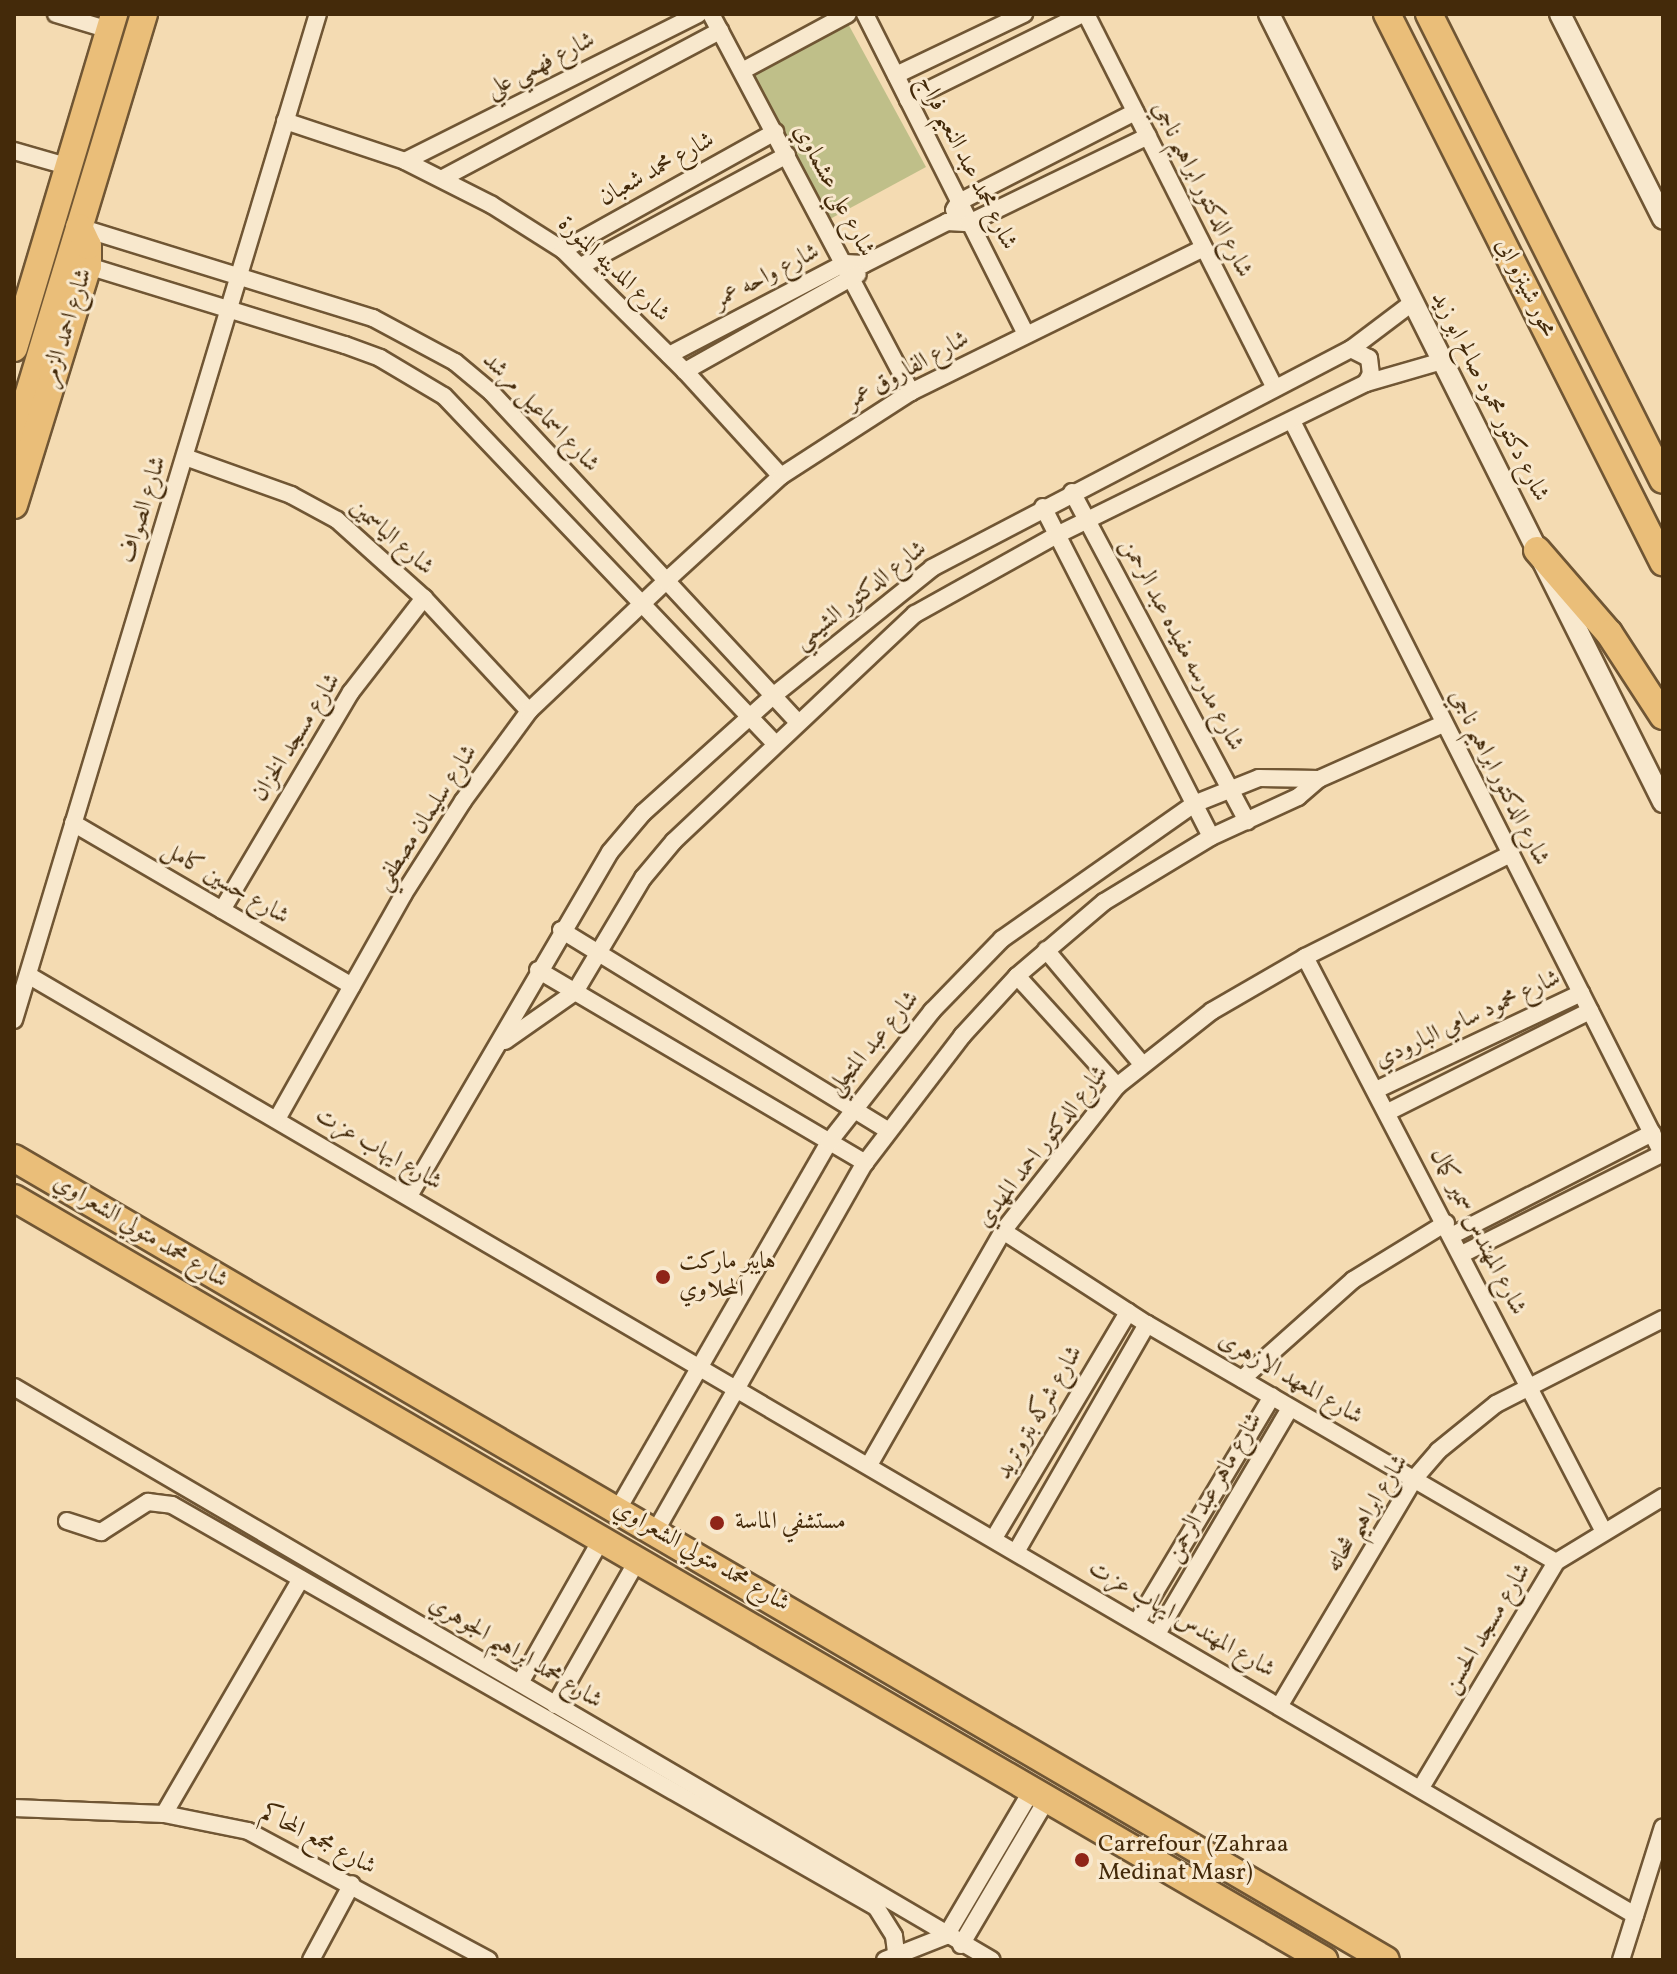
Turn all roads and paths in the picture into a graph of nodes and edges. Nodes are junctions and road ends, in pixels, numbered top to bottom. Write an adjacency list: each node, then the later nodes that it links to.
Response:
1 (56, 14): 14 (street)
2 (144, 14): 32 (main road)
3 (318, 14): 20 (street, شارع الصواف)
4 (698, 14): 25 (street, شارع فهمي علي)
5 (711, 14): 15 (street, شارع علي عشماوي)
6 (848, 14): 16 (street)
7 (865, 14): 17 (street, شارع محمد عبد النعيم فراج)
8 (1024, 14): 17 (street)
9 (1085, 14): 18 (street); 19 (street, شارع الدكتور ابراهيم ناجي)
10 (1269, 14): 42 (street, شارع دكتور محمود صالح ابو زيد)
11 (1387, 14): 64 (main road, محور شينزو ابى)
12 (1429, 14): 57 (main road, محور شينزو ابى)
13 (1560, 14): 29 (street)
14 (112, 22): 26 (main road, شارع احمد الزمر)
15 (720, 31): 16 (street, شارع علي عشماوي); 27 (street)
16 (742, 71): 21 (street, شارع علي عشماوي)
17 (896, 75): 18 (street, شارع محمد عبد النعيم فراج)
18 (908, 100): 28 (street, شارع محمد عبد النعيم فراج)
19 (1135, 112): 22 (street, شارع الدكتور ابراهيم ناجي); 28 (street)
20 (285, 121): 25 (street, شارع المدينه المنورة); 39 (street, شارع الصواف)
21 (775, 132): 24 (street, شارع علي عشماوي); 34 (street, شارع محمد شعبان)
22 (1148, 136): 31 (street); 33 (street, شارع الدكتور ابراهيم ناجي)
23 (14, 151): 26 (street)
24 (787, 155): 35 (street, شارع علي عشماوي); 38 (street, شارع محمد شعبان)
25 (405, 161): 27 (street, شارع المدينه المنورة)
26 (70, 167): 41 (main road, شارع احمد الزمر)
27 (443, 178): 34 (street, شارع المدينه المنورة)
28 (959, 202): 30 (street); 31 (street, شارع محمد عبد النعيم فراج)
29 (1663, 219)
30 (947, 222): 31 (street); 36 (street)
31 (969, 223): 44 (street, شارع محمد عبد النعيم فراج)
32 (79, 227): 37 (main road, شارع احمد الزمر); 39 (street, شارع اسماعيل مرشد); 54 (main road)
33 (1204, 248): 44 (street, شارع الفاروق عمر); 51 (street, شارع الدكتور ابراهيم ناجي)
34 (563, 250): 38 (street, شارع المدينه المنورة)
35 (845, 263): 36 (street); 40 (street, شارع علي عشماوي); 47 (street, شارع واحه عمر)
36 (864, 264): 40 (street)
37 (88, 266): 43 (street); 59 (main road, شارع احمد الزمر)
38 (581, 266): 47 (street, شارع المدينه المنورة)
39 (239, 276): 43 (street, شارع الصواف); 65 (street, شارع اسماعيل مرشد)
40 (853, 281): 49 (street, شارع واحه عمر); 52 (street, شارع علي عشماوي)
41 (21, 303): 45 (main road, شارع احمد الزمر)
42 (1412, 303): 46 (street, شارع الدكتور الشيمي); 48 (street, شارع دكتور محمود صالح ابو زيد)
43 (229, 311): 55 (street, شارع الصواف); 67 (street)
44 (1026, 334): 52 (street, شارع الفاروق عمر)
45 (14, 348)
46 (1351, 349): 50 (street); 51 (street, شارع الدكتور الشيمي)
47 (669, 355): 49 (street, شارع المدينه المنورة)
48 (1442, 361): 50 (street, شارع الدكتور الشيمي); 63 (street, شارع دكتور محمود صالح ابو زيد)
49 (685, 371): 56 (street, شارع المدينه المنورة)
50 (1366, 383): 53 (street, شارع الدكتور الشيمي)
51 (1275, 388): 58 (street, شارع الدكتور الشيمي)
52 (911, 392): 56 (street, شارع الفاروق عمر)
53 (1292, 421): 61 (street, شارع الدكتور الشيمي); 73 (street, شارع الدكتور ابراهيم ناجي)
54 (14, 442)
55 (185, 457): 66 (street, شارع الياسمين); 80 (street, شارع الصواف)
56 (781, 476): 65 (street, شارع الفاروق عمر)
57 (1663, 480)
58 (1072, 492): 60 (street, شارع الدكتور الشيمي); 61 (street, شارع مدرسه مفيده عبد الرحمن)
59 (14, 505)
60 (1043, 507): 62 (street); 68 (street, شارع الدكتور الشيمي)
61 (1087, 520): 62 (street, شارع الدكتور الشيمي); 76 (street, شارع مدرسه مفيده عبد الرحمن)
62 (1057, 535): 72 (street, شارع الدكتور الشيمي); 78 (street)
63 (1537, 550): 70 (main road); 77 (street, شارع دكتور محمود صالح ابو زيد)
64 (1663, 562)
65 (666, 581): 67 (street, شارع سليمان مصطفي); 68 (street, شارع اسماعيل مرشد)
66 (424, 598): 69 (street, شارع الياسمين); 83 (street, شارع مسجد الخزان)
67 (644, 603): 69 (street, شارع سليمان مصطفي); 71 (street)
68 (773, 696): 71 (street, شارع الدكتور الشيمي); 72 (street, شارع اسماعيل مرشد)
69 (529, 711): 91 (street, شارع سليمان مصطفي)
70 (1663, 716)
71 (750, 718): 74 (street); 84 (street, شارع الدكتور الشيمي)
72 (798, 722): 74 (street, شارع الدكتور الشيمي)
73 (1443, 724): 75 (street, شارع عبد المتجلي); 82 (street, شارع الدكتور ابراهيم ناجي)
74 (775, 744): 86 (street, شارع الدكتور الشيمي)
75 (1319, 779): 76 (street, شارع عبد المتجلي); 79 (street, شارع عبد المتجلي)
76 (1229, 788): 78 (street, شارع عبد المتجلي); 79 (street, شارع مدرسه مفيده عبد الرحمن)
77 (1663, 802)
78 (1194, 804): 81 (street); 100 (street, شارع عبد المتجلي)
79 (1247, 821): 81 (street, شارع عبد المتجلي)
80 (73, 823): 83 (street, شارع حسين كامل); 89 (street, شارع الصواف)
81 (1211, 837): 85 (street, شارع عبد المتجلي)
82 (1511, 854): 87 (street, شارع الدكتور احمد المهدي); 93 (street, شارع الدكتور ابراهيم ناجي)
83 (222, 910): 91 (street, شارع حسين كامل)
84 (561, 930): 86 (street); 88 (street, شارع الدكتور الشيمي)
85 (1046, 950): 90 (street, شارع عبد المتجلي); 97 (street)
86 (597, 953): 92 (street, شارع الدكتور الشيمي); 100 (street)
87 (1305, 957): 97 (street, شارع الدكتور احمد المهدي); 99 (street, شارع المهندس سمير كمال)
88 (538, 970): 92 (street); 96 (street, شارع الدكتور الشيمي)
89 (28, 975): 95 (street, شارع الصواف); 102 (street, شارع ايهاب عزت)
90 (1017, 976): 98 (street); 103 (street, شارع عبد المتجلي)
91 (352, 986): 102 (street, شارع سليمان مصطفي)
92 (575, 992): 96 (street, شارع الدكتور الشيمي); 105 (street)
93 (1581, 993): 94 (street, شارع الدكتور ابراهيم ناجي); 99 (street, شارع محمود سامي البارودي)
94 (1590, 1011): 101 (street, شارع محمود سامي البارودي); 104 (street, شارع الدكتور ابراهيم ناجي)
95 (14, 1020)
96 (504, 1042): 110 (street, شارع الدكتور الشيمي)
97 (1142, 1064): 98 (street, شارع الدكتور احمد المهدي)
98 (1117, 1086): 113 (street, شارع الدكتور احمد المهدي)
99 (1376, 1090): 101 (street, شارع المهندس سمير كمال)
100 (851, 1108): 103 (street); 105 (street, شارع عبد المتجلي)
101 (1388, 1112): 112 (street, شارع المهندس سمير كمال)
102 (277, 1119): 110 (street, شارع ايهاب عزت)
103 (888, 1130): 108 (street, شارع عبد المتجلي)
104 (1652, 1133): 106 (street, شارع الدكتور ابراهيم ناجي); 112 (street)
105 (829, 1142): 108 (street); 118 (street, شارع عبد المتجلي)
106 (1662, 1155): 114 (street)
107 (14, 1158): 109 (main road, شارع محمد متولي الشعراوي)
108 (865, 1163): 122 (street, شارع عبد المتجلي)
109 (45, 1176): 111 (main road); 128 (main road, شارع محمد متولي الشعراوي)
110 (409, 1196): 118 (street, شارع ايهاب عزت)
111 (22, 1203): 133 (main road, شارع محمد متولي الشعراوي)
112 (1450, 1229): 114 (street, شارع المهندس سمير كمال); 119 (street)
113 (1003, 1231): 115 (street, شارع المعهد الازهرى); 125 (street, شارع الدكتور احمد المهدي)
114 (1462, 1254): 121 (street, شارع المهندس سمير كمال)
115 (1128, 1312): 117 (street, شارع المعهد الازهرى); 132 (street, شارع شركه بتروتريد)
116 (1663, 1319): 121 (street, شارع ابراهيم شحاته)
117 (1147, 1324): 119 (street, شارع المعهد الازهرى); 134 (street, شارع شركه بتروتريد)
118 (704, 1366): 122 (street, شارع المهندس ايهاب عزت); 128 (street, شارع عبد المتجلي)
119 (1242, 1379): 123 (street, شارع المعهد الازهرى)
120 (14, 1387): 144 (street, شارع محمد ابراهيم الجوهري)
121 (1529, 1387): 126 (street, شارع ابراهيم شحاته); 130 (street, شارع المهندس سمير كمال)
122 (740, 1389): 125 (street, شارع المهندس ايهاب عزت); 131 (street, شارع عبد المتجلي)
123 (1272, 1396): 124 (street, شارع المعهد الازهرى); 140 (street, شارع ماهر عبد الرحمن)
124 (1290, 1408): 126 (street, شارع المعهد الازهرى); 142 (street, شارع ماهر عبد الرحمن)
125 (869, 1465): 132 (street, شارع المهندس ايهاب عزت)
126 (1414, 1479): 136 (street, شارع المعهد الازهرى); 146 (street, شارع ابراهيم شحاته)
127 (1663, 1497): 130 (street, شارع مسجد الحسن)
128 (618, 1509): 131 (main road, شارع محمد متولي الشعراوي)
129 (67, 1521): 137 (street)
130 (1603, 1530): 136 (street, شارع مسجد الحسن)
131 (655, 1532): 138 (main road, شارع محمد متولي الشعراوي)
132 (994, 1538): 134 (street, شارع المهندس ايهاب عزت)
133 (601, 1540): 135 (main road, شارع محمد متولي الشعراوي); 144 (street)
134 (1016, 1552): 140 (street, شارع المهندس ايهاب عزت)
135 (637, 1561): 141 (main road, شارع محمد متولي الشعراوي); 145 (street)
136 (1556, 1562): 147 (street, شارع مسجد الحسن)
137 (301, 1579): 150 (street); 156 (street)
138 (770, 1597): 139 (main road, شارع محمد متولي الشعراوي); 141 (main road)
139 (806, 1617): 143 (main road); 161 (main road, شارع محمد متولي الشعراوي)
140 (1137, 1622): 142 (street, شارع المهندس ايهاب عزت)
141 (754, 1629): 143 (main road, شارع محمد متولي الشعراوي)
142 (1157, 1634): 146 (street, شارع المهندس ايهاب عزت)
143 (789, 1651): 148 (main road, شارع محمد متولي الشعراوي)
144 (520, 1683): 145 (street, شارع محمد ابراهيم الجوهري)
145 (555, 1705): 154 (street, شارع محمد ابراهيم الجوهري)
146 (1280, 1705): 147 (street, شارع المهندس ايهاب عزت)
147 (1422, 1786): 153 (street, شارع المهندس ايهاب عزت)
148 (1040, 1794): 154 (street); 155 (street); 160 (main road, شارع محمد متولي الشعراوي)
149 (14, 1808): 150 (street, شارع مجمع المحاكم)
150 (164, 1814): 152 (street, شارع مجمع المحاكم)
151 (1663, 1827): 153 (street)
152 (352, 1884): 158 (street); 159 (street, شارع مجمع المحاكم)
153 (1635, 1915): 162 (street)
154 (946, 1936): 155 (street, شارع محمد ابراهيم الجوهري); 156 (street)
155 (961, 1945): 157 (street, شارع محمد ابراهيم الجوهري)
156 (890, 1957)
157 (989, 1959)
158 (311, 1960)
159 (489, 1960)
160 (1324, 1960)
161 (1386, 1960)
162 (1621, 1960)

